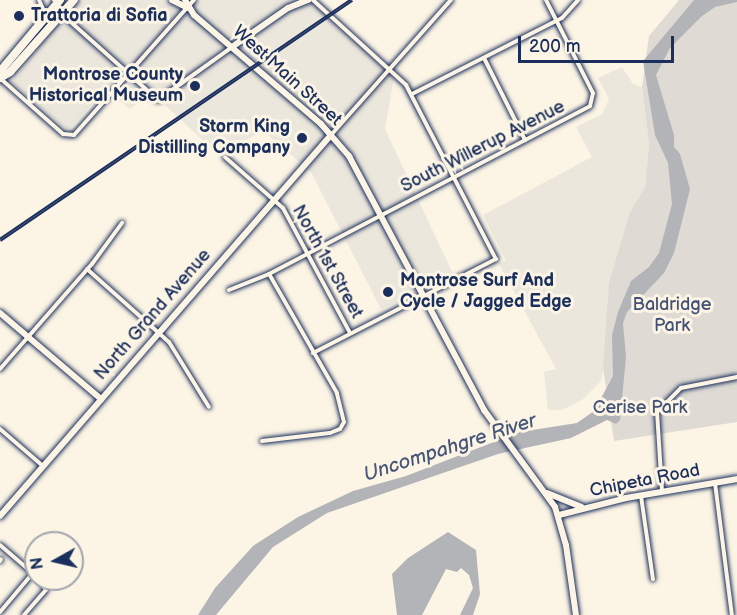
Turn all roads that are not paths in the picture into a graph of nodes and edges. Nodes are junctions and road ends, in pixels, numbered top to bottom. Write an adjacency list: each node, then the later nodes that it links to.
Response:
1 (39, 0): 15 (street)
2 (60, 0): 12 (highway)
3 (74, 0): 14 (highway)
4 (172, 0): 13 (street, West Main Street)
5 (185, 0): 13 (street, West Main Street)
6 (194, 0): 13 (street)
7 (308, 0): 17 (street)
8 (313, 0): 19 (street)
9 (451, 0): 19 (street)
10 (546, 0): 16 (street)
11 (578, 0): 16 (street)
12 (54, 2): 14 (street); 15 (highway)
13 (188, 8): 17 (street, West Main Street); 20 (street)
14 (62, 14): 20 (street); 21 (highway)
15 (46, 18): 21 (highway)
16 (556, 20): 18 (street); 24 (street, South Willerup Avenue)
17 (232, 47): 20 (street); 23 (street, West Main Street)
18 (484, 58): 22 (street); 24 (street)
19 (390, 69): 22 (street); 23 (street)
20 (128, 74): 21 (street)
21 (0, 78)
22 (412, 94): 26 (street)
23 (332, 135): 27 (street, North Grand Avenue); 28 (street, West Main Street)
24 (525, 140): 26 (street, South Willerup Avenue)
25 (225, 158): 27 (street, North 1st Street)
26 (453, 178): 28 (street, South Willerup Avenue); 34 (street)
27 (274, 200): 30 (street, North 1st Street); 36 (street, North Grand Avenue)
28 (380, 215): 30 (street, South Willerup Avenue); 34 (street, West Main Street)
29 (122, 223): 31 (street)
30 (308, 254): 32 (street, South Willerup Avenue); 37 (street, North 1st Street)
31 (87, 269): 36 (street); 38 (street)
32 (269, 274): 33 (street, South Willerup Avenue); 39 (street)
33 (229, 290)
34 (423, 297): 37 (street); 50 (street, West Main Street)
35 (0, 313): 38 (street)
36 (159, 332): 42 (street, North Grand Avenue); 43 (street)
37 (350, 333): 39 (street)
38 (28, 337): 40 (street); 42 (street)
39 (313, 353): 45 (street)
40 (0, 369)
41 (737, 377): 49 (street)
42 (101, 399): 46 (street, North Grand Avenue)
43 (209, 407)
44 (0, 429): 46 (street)
45 (262, 441)
46 (43, 466): 54 (street, North Grand Avenue)
47 (737, 479): 48 (street, Chipeta Road)
48 (715, 483): 49 (street, Chipeta Road); 63 (street)
49 (662, 491): 51 (street, Chipeta Road)
50 (546, 493): 52 (street); 53 (street, West Main Street)
51 (641, 495): 52 (street, Chipeta Road); 57 (street)
52 (597, 506): 53 (street, Chipeta Road)
53 (559, 515): 62 (street)
54 (0, 516)
55 (0, 545): 56 (street)
56 (24, 566)
57 (654, 579)
58 (24, 587): 60 (street)
59 (45, 591): 61 (street)
60 (0, 612)
61 (24, 615)
62 (576, 615)
63 (732, 615)

